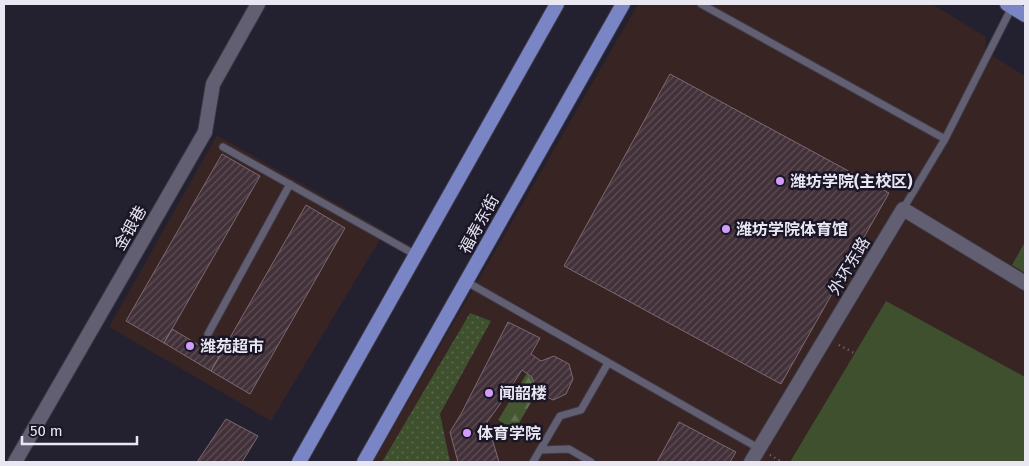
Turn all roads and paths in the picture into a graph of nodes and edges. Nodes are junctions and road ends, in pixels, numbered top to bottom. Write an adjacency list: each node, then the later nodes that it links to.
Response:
1 (258, 4): 20 (street, 金银巷)
2 (557, 4): 11 (main road)
3 (624, 4): 12 (main road, 福寿东街)
4 (701, 4): 7 (lane)
5 (1010, 6): 6 (main road); 7 (lane)
6 (1025, 15)
7 (945, 139): 10 (lane)
8 (223, 148): 9 (lane)
9 (290, 184): 11 (lane); 14 (lane)
10 (903, 210): 13 (street); 15 (street, 外环东路)
11 (416, 255): 21 (main road)
12 (466, 282): 17 (lane); 22 (main road, 福寿东街)
13 (1025, 283)
14 (208, 334)
15 (826, 338): 16 (path); 18 (street, 外环东路)
16 (854, 353)
17 (608, 362): 18 (lane); 19 (lane)
18 (760, 449): 25 (street, 外环东路)
19 (540, 450): 23 (lane); 24 (lane)
20 (16, 462)
21 (299, 462)
22 (364, 462)
23 (533, 462)
24 (591, 462)
25 (751, 462)

